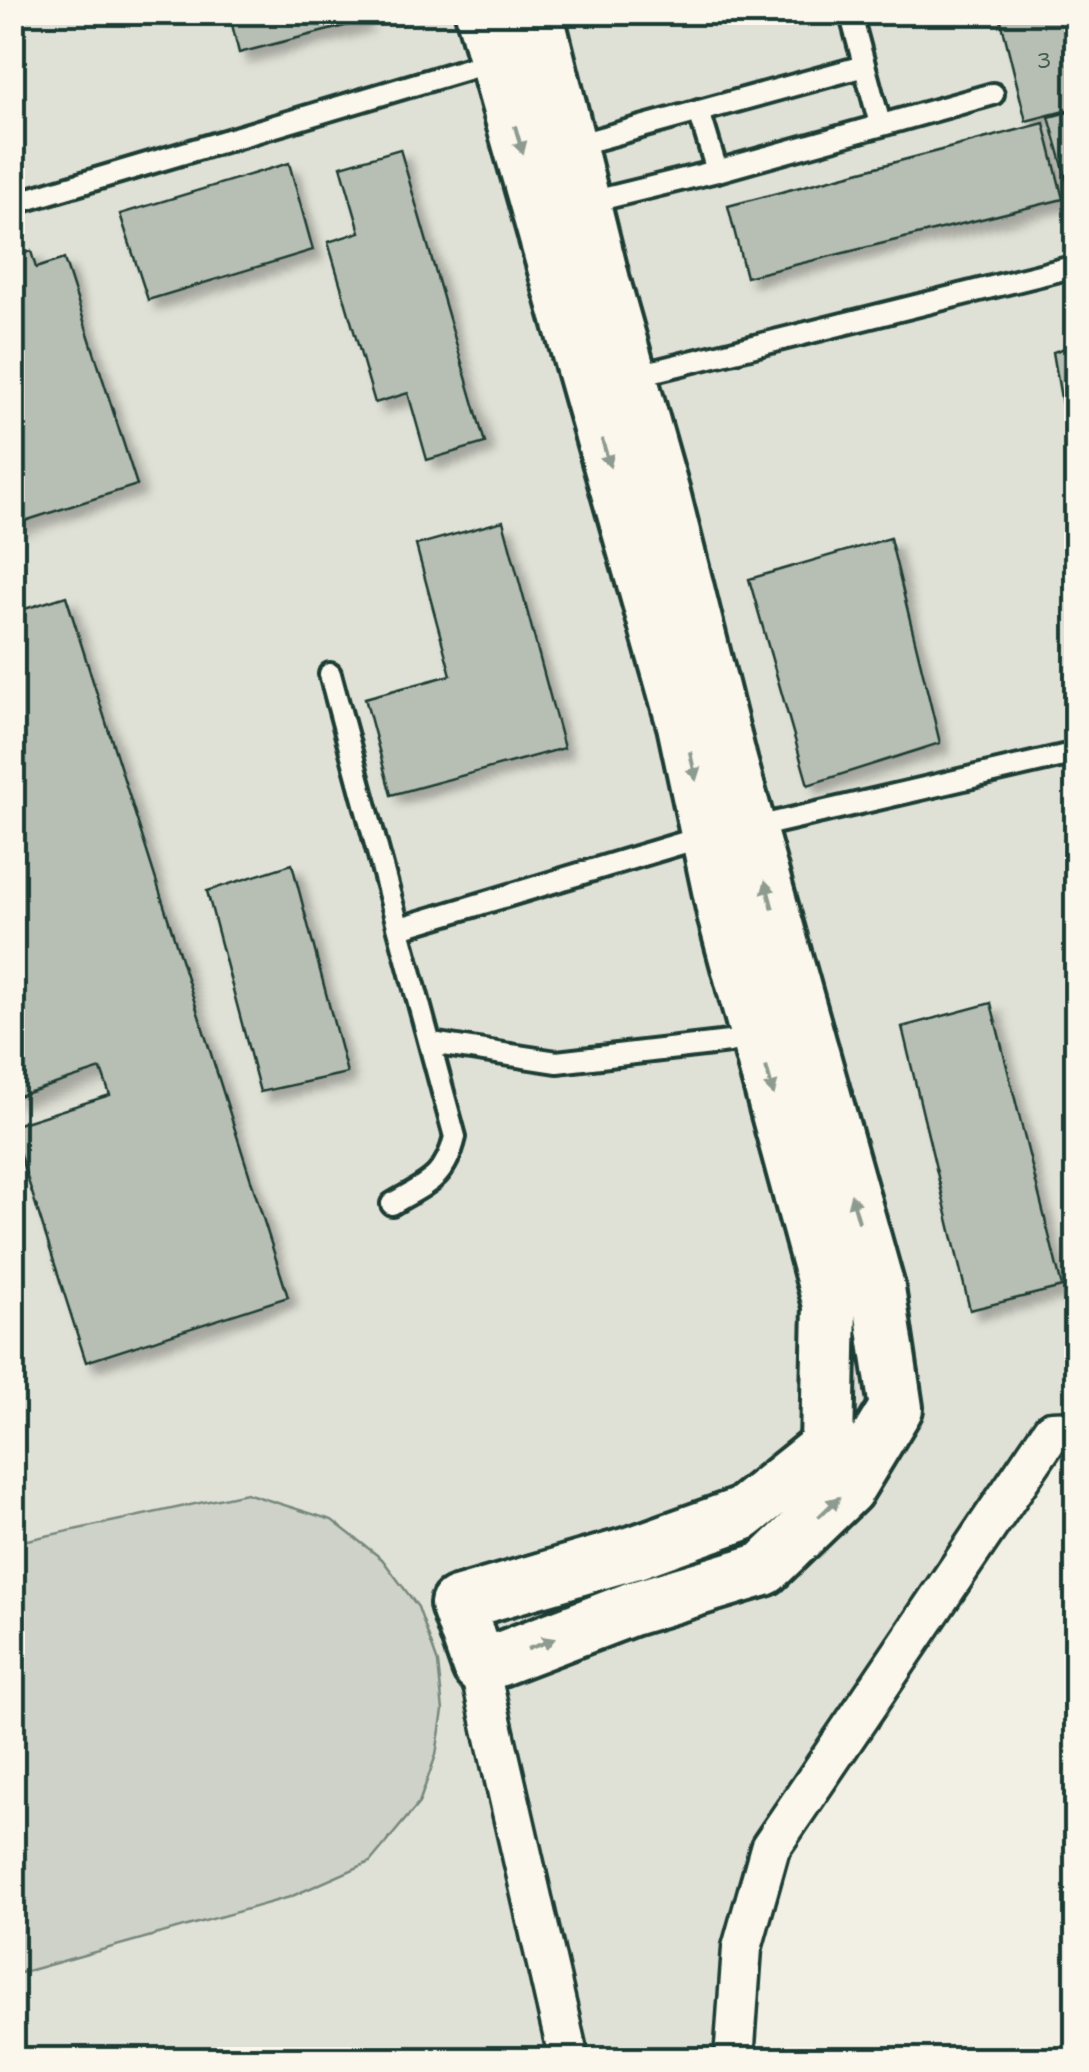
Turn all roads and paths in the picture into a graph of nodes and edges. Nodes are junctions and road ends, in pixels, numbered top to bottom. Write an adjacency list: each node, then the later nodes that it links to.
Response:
1 (536, 12): 8 (street)
2 (850, 12): 4 (lane)
3 (489, 36): 10 (lane); 13 (street, one-way to 13)
4 (864, 66): 6 (lane); 7 (lane)
5 (993, 94): 7 (lane)
6 (699, 112): 8 (lane); 9 (lane)
7 (880, 124): 9 (lane)
8 (570, 147): 11 (street)
9 (717, 172): 11 (lane)
10 (12, 204)
11 (584, 204): 13 (street)
12 (1076, 266): 13 (lane)
13 (606, 374): 16 (street)
14 (330, 674): 17 (lane)
15 (1076, 753): 16 (lane)
16 (729, 832): 17 (lane); 22 (street, one-way to 22); 22 (street, one-way to 16)
17 (400, 928): 18 (lane)
18 (431, 1042): 19 (lane); 20 (lane)
19 (729, 1042)
20 (392, 1204)
21 (1076, 1430): 24 (street)
22 (479, 1667): 23 (street)
23 (569, 2060)
24 (734, 2060)

